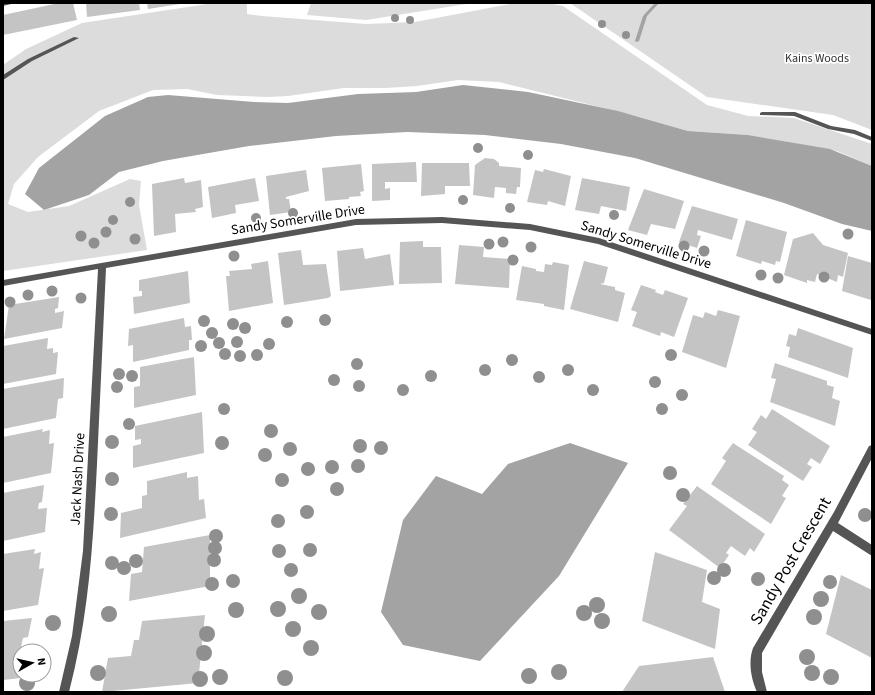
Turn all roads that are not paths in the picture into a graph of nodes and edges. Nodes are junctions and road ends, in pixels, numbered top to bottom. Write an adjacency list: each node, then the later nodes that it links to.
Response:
1 (12, 3): 2 (street)
2 (3, 4)
3 (76, 38): 4 (street)
4 (3, 78)
5 (762, 114): 6 (street)
6 (872, 138)
7 (102, 266): 8 (street, Sandy Somerville Drive); 9 (street, Sandy Somerville Drive); 13 (street, Jack Nash Drive)
8 (3, 283)
9 (872, 332)
10 (872, 449): 11 (street, Sandy Post Crescent)
11 (831, 524): 12 (street); 14 (street, Sandy Post Crescent)
12 (872, 551)
13 (64, 692)
14 (762, 692)

